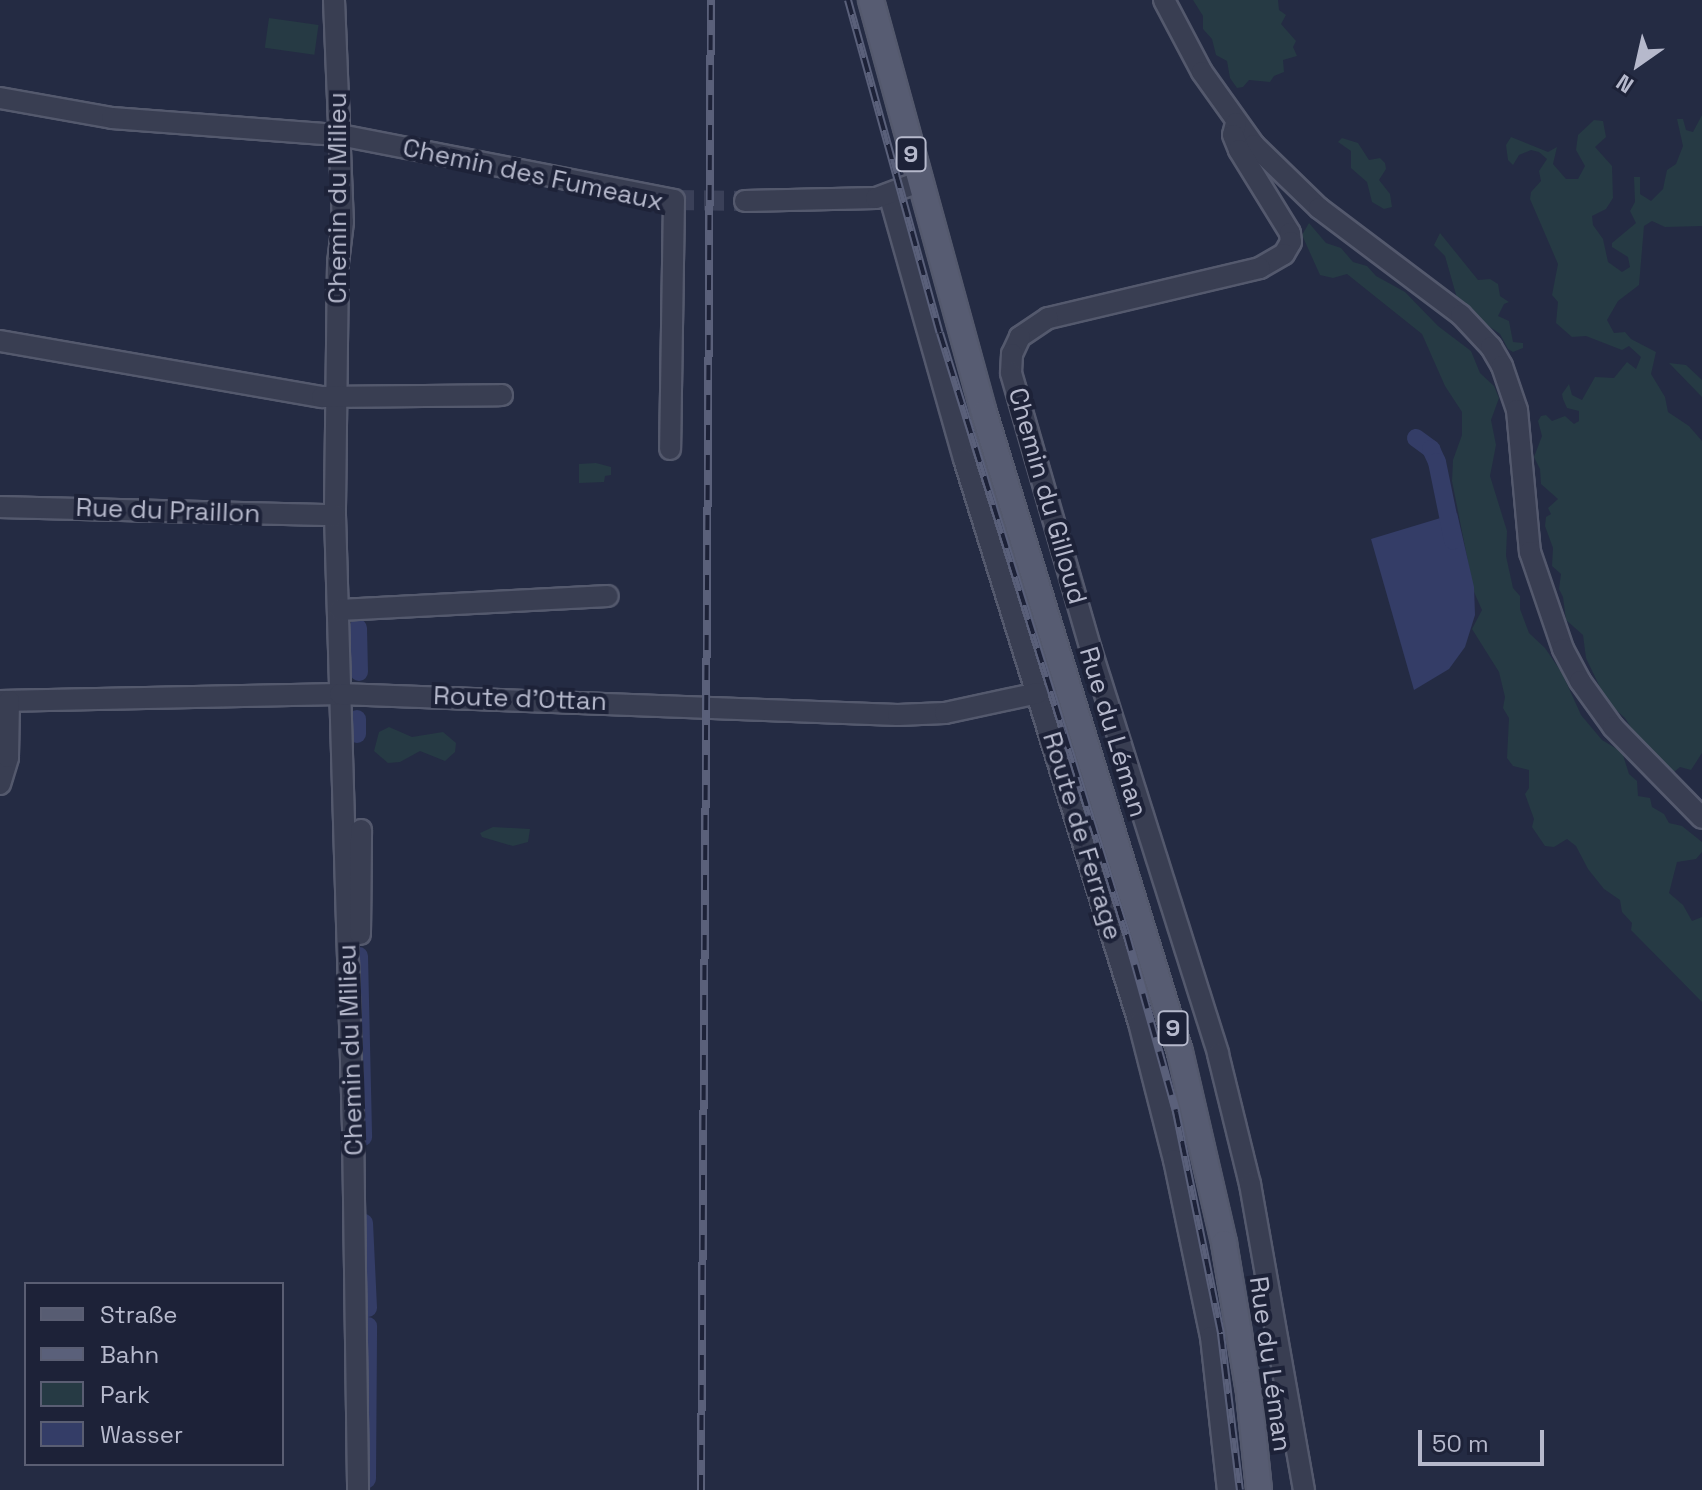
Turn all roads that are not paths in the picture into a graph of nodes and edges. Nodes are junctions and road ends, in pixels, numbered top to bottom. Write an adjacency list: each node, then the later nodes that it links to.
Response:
1 (334, 0): 6 (street, Chemin du Milieu)
2 (871, 0): 7 (main road, Rue du Léman / 9)
3 (1164, 0): 5 (street)
4 (0, 98): 6 (street)
5 (1236, 123): 22 (street); 28 (street, Chemin du Gilloud)
6 (340, 135): 12 (street, Chemin du Milieu); 13 (street, Chemin des Fumeaux)
7 (919, 182): 8 (street); 27 (main road, Rue du Léman / 9)
8 (889, 194): 9 (street); 18 (street, Route de Ferrage)
9 (745, 201)
10 (0, 341): 12 (street)
11 (502, 395): 12 (street)
12 (337, 397): 15 (street, Chemin du Milieu)
13 (670, 449)
14 (0, 507): 15 (street, Rue du Praillon)
15 (335, 515): 17 (street, Chemin du Milieu)
16 (608, 596): 17 (street)
17 (340, 610): 19 (street, Chemin du Milieu)
18 (1038, 693): 19 (street, Route d'Ottan); 26 (street, Route de Ferrage)
19 (340, 694): 20 (street, Route d'Ottan); 25 (street, Chemin du Milieu)
20 (4, 701): 21 (street)
21 (0, 784)
22 (1702, 818)
23 (361, 830): 24 (street)
24 (360, 938)
25 (358, 1490)
26 (1228, 1490)
27 (1259, 1490)
28 (1304, 1490)

